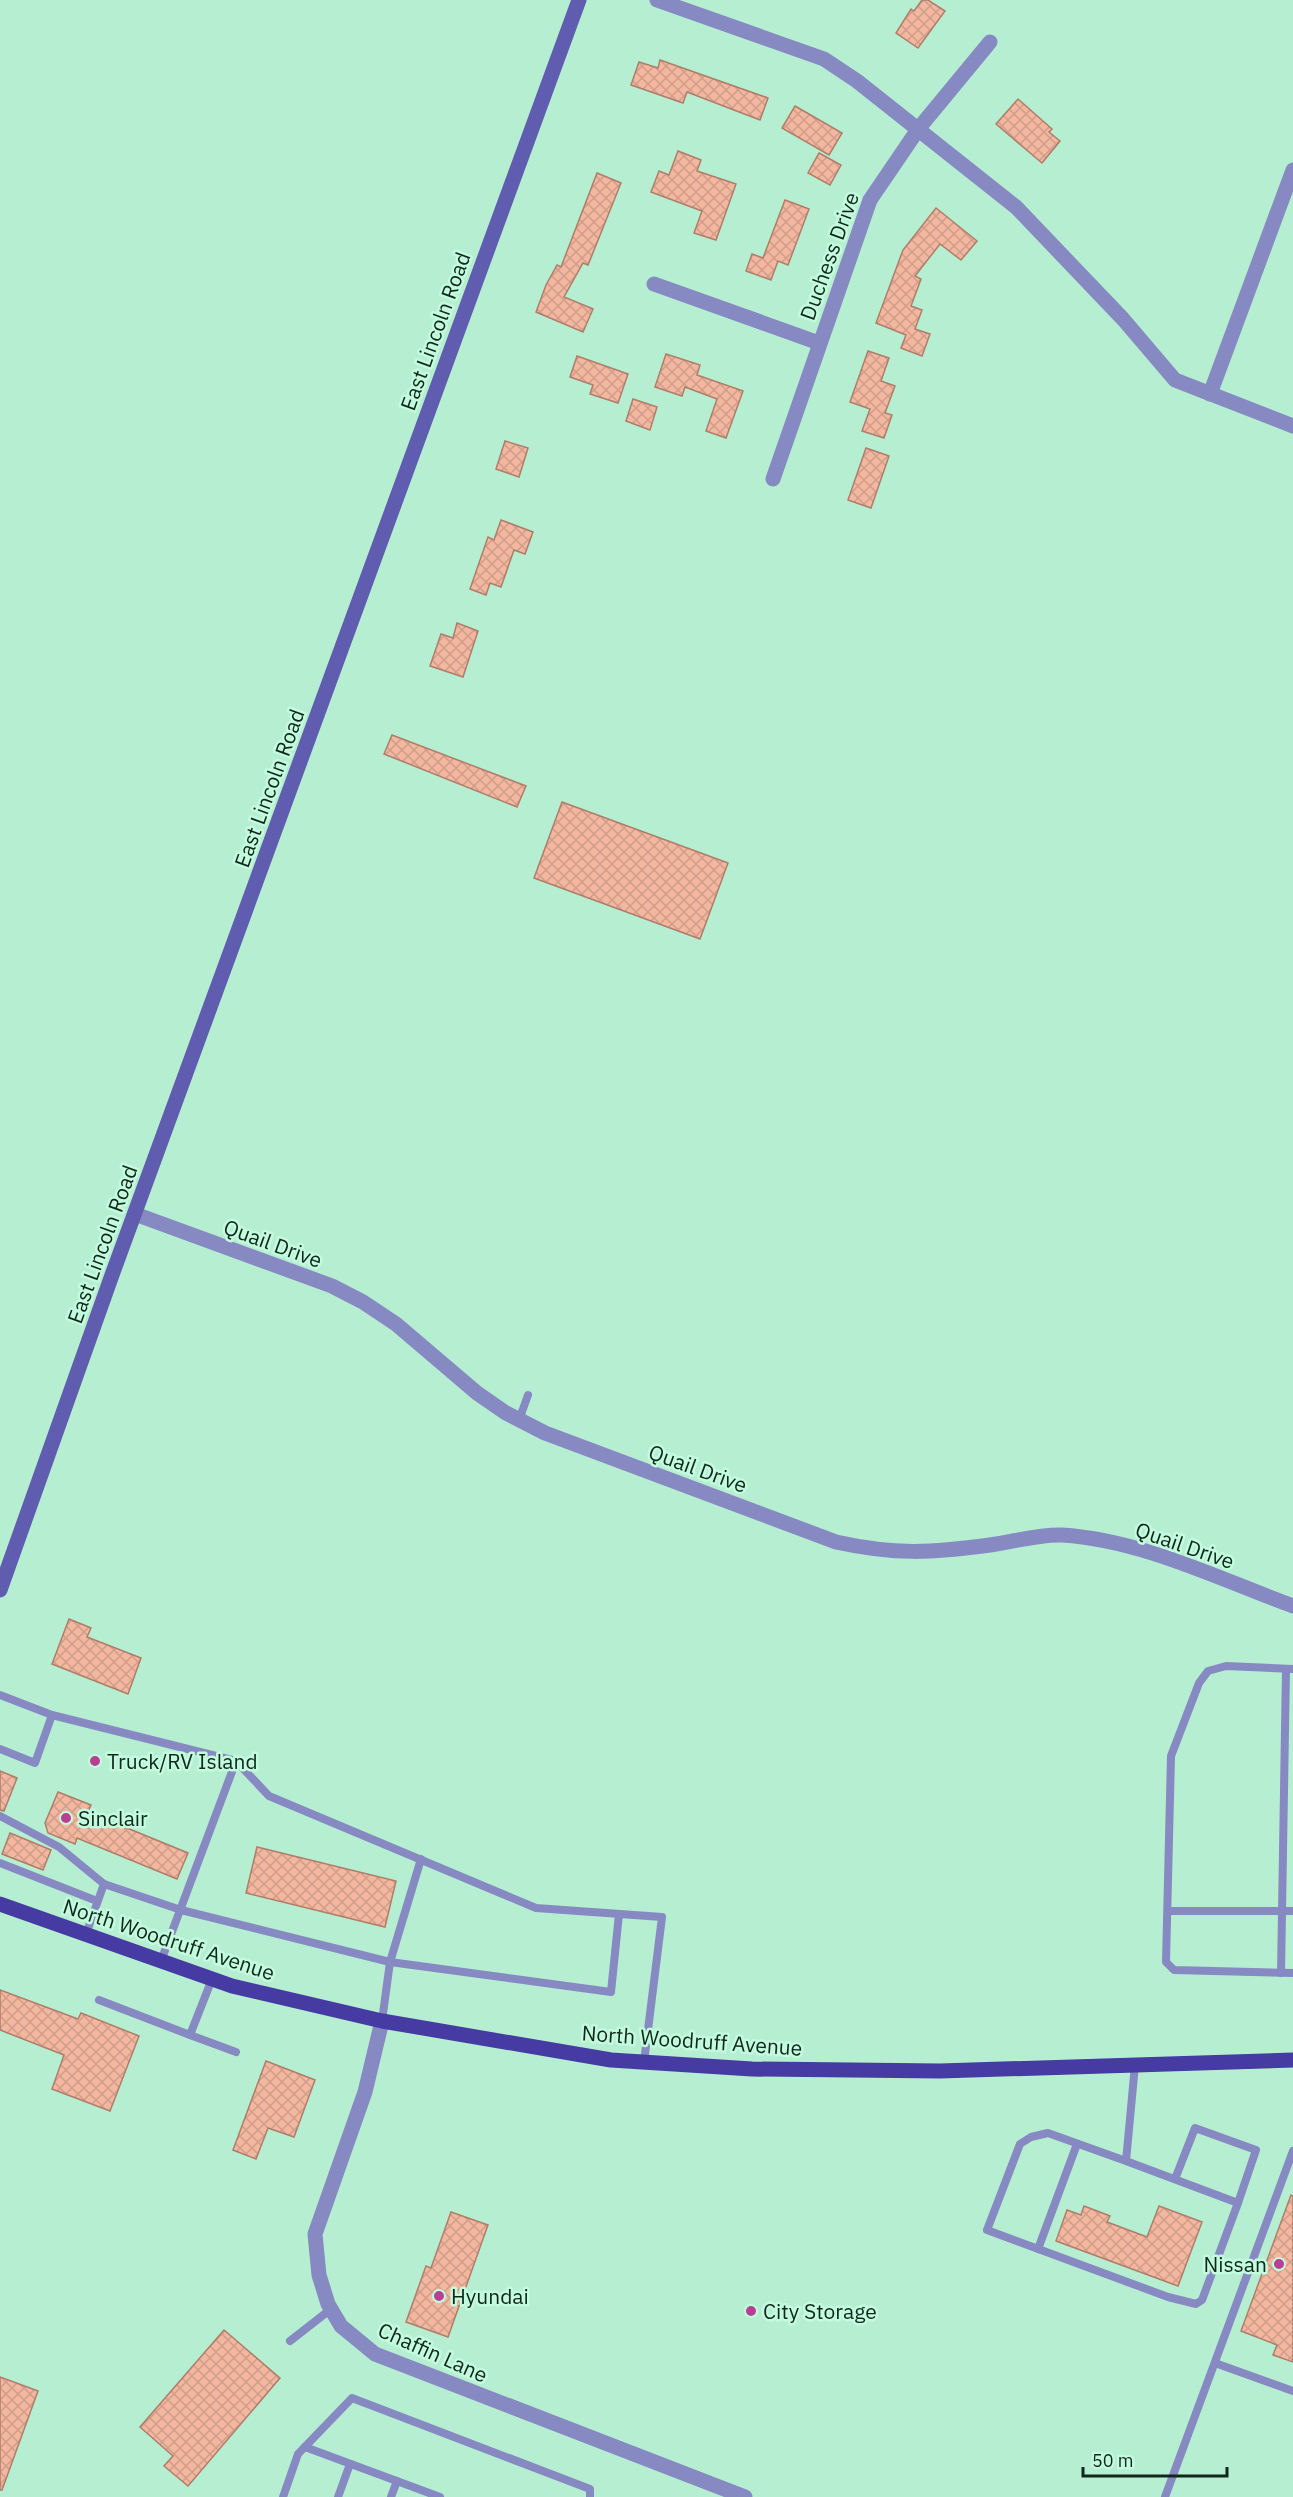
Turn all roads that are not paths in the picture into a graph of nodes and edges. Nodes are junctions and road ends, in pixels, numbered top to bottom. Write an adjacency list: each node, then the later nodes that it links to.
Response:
1 (579, 0): 11 (main road, East Lincoln Road)
2 (657, 0): 4 (street)
3 (990, 42): 4 (street, Duchess Drive)
4 (919, 128): 7 (street, Duchess Drive); 8 (street)
5 (1293, 170): 8 (street)
6 (654, 284): 7 (street)
7 (819, 343): 10 (street, Duchess Drive)
8 (1210, 394): 9 (street)
9 (1293, 426)
10 (773, 479)
11 (135, 1214): 13 (street, Quail Drive); 14 (main road, East Lincoln Road)
12 (528, 1395): 13 (lane)
13 (519, 1420): 15 (street, Quail Drive)
14 (0, 1590)
15 (1293, 1606)
16 (1289, 1669): 28 (lane); 29 (lane)
17 (0, 1695): 18 (lane)
18 (52, 1715): 19 (lane); 20 (lane)
19 (0, 1749)
20 (236, 1761): 22 (lane); 27 (lane)
21 (1, 1819): 24 (lane)
22 (421, 1859): 31 (lane); 34 (lane)
23 (0, 1863): 25 (lane)
24 (104, 1884): 25 (lane); 27 (lane)
25 (98, 1901): 32 (lane)
26 (0, 1904): 32 (main road, North Woodruff Avenue)
27 (181, 1910): 33 (lane); 34 (lane)
28 (1168, 1911): 29 (lane); 35 (lane)
29 (1282, 1911): 30 (lane); 35 (lane)
30 (1293, 1911)
31 (619, 1914): 34 (lane); 43 (lane)
32 (86, 1934): 33 (main road, North Woodruff Avenue)
33 (161, 1961): 37 (main road, North Woodruff Avenue)
34 (390, 1962): 39 (lane)
35 (1281, 1973): 36 (lane)
36 (1293, 1973)
37 (212, 1979): 39 (main road, North Woodruff Avenue); 40 (lane)
38 (99, 2000): 40 (lane)
39 (382, 2021): 43 (main road, North Woodruff Avenue); 52 (street, Chaffin Lane)
40 (190, 2035): 41 (lane)
41 (236, 2052)
42 (1293, 2060): 44 (main road, North Woodruff Avenue)
43 (644, 2062): 44 (main road, North Woodruff Avenue)
44 (1135, 2066): 47 (lane)
45 (1077, 2144): 47 (lane); 51 (lane); 51 (lane)
46 (1293, 2151): 48 (lane)
47 (1126, 2160): 49 (lane)
48 (1290, 2168): 54 (lane)
49 (1175, 2179): 50 (lane); 50 (lane)
50 (1238, 2203): 51 (lane)
51 (1038, 2249)
52 (331, 2309): 53 (lane); 64 (street, Chaffin Lane)
53 (290, 2341)
54 (1215, 2363): 55 (lane); 65 (lane)
55 (1293, 2391)
56 (305, 2447): 57 (lane); 59 (lane); 63 (lane)
57 (350, 2464): 58 (lane); 60 (lane)
58 (397, 2481): 61 (lane); 62 (lane)
59 (283, 2497)
60 (338, 2497)
61 (391, 2497)
62 (440, 2497)
63 (590, 2497)
64 (745, 2497)
65 (1165, 2497)

